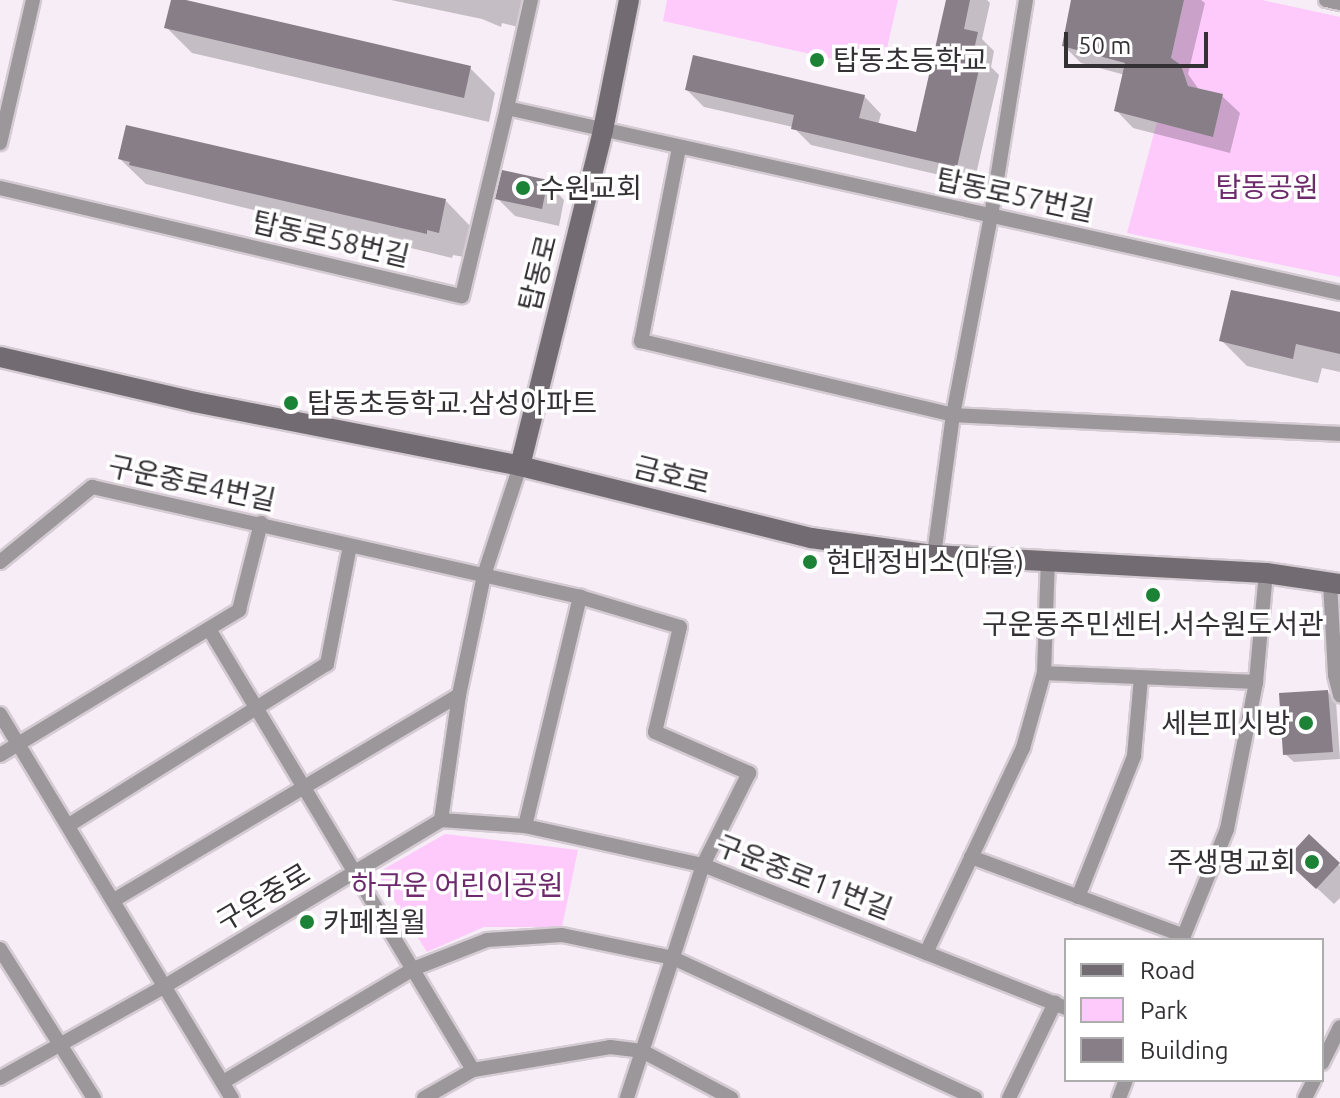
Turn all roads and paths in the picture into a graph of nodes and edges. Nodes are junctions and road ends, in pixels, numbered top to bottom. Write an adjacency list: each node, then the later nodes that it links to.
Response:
1 (33, 0): 5 (street)
2 (531, 0): 6 (street, 탑동로58번길)
3 (629, 0): 7 (street, 탑동로)
4 (1026, 0): 11 (street)
5 (7, 84): 8 (street)
6 (507, 108): 7 (street); 10 (street, 탑동로58번길)
7 (603, 130): 9 (street, 탑동로57번길); 16 (street, 탑동로)
8 (0, 143)
9 (679, 148): 11 (street, 탑동로57번길); 14 (street)
10 (0, 188)
11 (991, 216): 12 (street, 탑동로57번길); 14 (street)
12 (1340, 293)
13 (0, 357): 16 (street, 금호로)
14 (953, 415): 15 (street); 19 (street)
15 (1340, 434)
16 (520, 466): 19 (street, 금호로); 23 (street)
17 (261, 523): 18 (street, 구운중로4번길); 21 (street, 구운중로4번길); 26 (street)
18 (350, 546): 23 (street, 구운중로4번길); 32 (street)
19 (934, 555): 20 (street, 금호로)
20 (1048, 560): 22 (street, 금호로); 27 (street)
21 (0, 562)
22 (1266, 573): 24 (street, 금호로); 29 (street)
23 (484, 575): 25 (street, 구운중로4번길); 30 (street)
24 (1335, 583): 31 (street)
25 (580, 597): 39 (street); 41 (street, 구운중로4번길)
26 (209, 629): 32 (street); 34 (street)
27 (1044, 673): 28 (street); 40 (street)
28 (1141, 677): 29 (street); 43 (street)
29 (1256, 682): 45 (street)
30 (459, 695): 36 (street); 37 (street)
31 (1340, 695)
32 (256, 708): 36 (street); 38 (street)
33 (0, 714): 34 (street)
34 (19, 743): 35 (street); 38 (street)
35 (0, 755)
36 (304, 787): 42 (street); 44 (street)
37 (441, 820): 39 (street, 구운중로11번길); 42 (street, 구운중로)
38 (69, 825): 44 (street)
39 (525, 826): 41 (street, 구운중로11번길)
40 (971, 857): 43 (street); 47 (street)
41 (703, 865): 47 (street, 구운중로11번길); 48 (street)
42 (354, 872): 49 (street); 50 (street, 구운중로)
43 (1078, 897): 45 (street)
44 (114, 900): 50 (street)
45 (1183, 938)
46 (0, 949): 53 (street)
47 (926, 953): 51 (street, 구운중로11번길)
48 (673, 958): 49 (street); 54 (street); 64 (street)
49 (413, 969): 56 (street); 58 (street)
50 (165, 986): 53 (street, 구운중로); 58 (street)
51 (1061, 1006): 65 (street, 구운중로11번길)
52 (1340, 1027): 55 (street)
53 (60, 1045): 57 (street, 구운중로); 59 (street)
54 (642, 1051): 56 (street); 62 (street); 63 (street)
55 (1324, 1059)
56 (473, 1070): 61 (street)
57 (0, 1078)
58 (223, 1082): 60 (street)
59 (94, 1098)
60 (232, 1098)
61 (424, 1098)
62 (627, 1098)
63 (731, 1098)
64 (975, 1098)
65 (1009, 1098)

